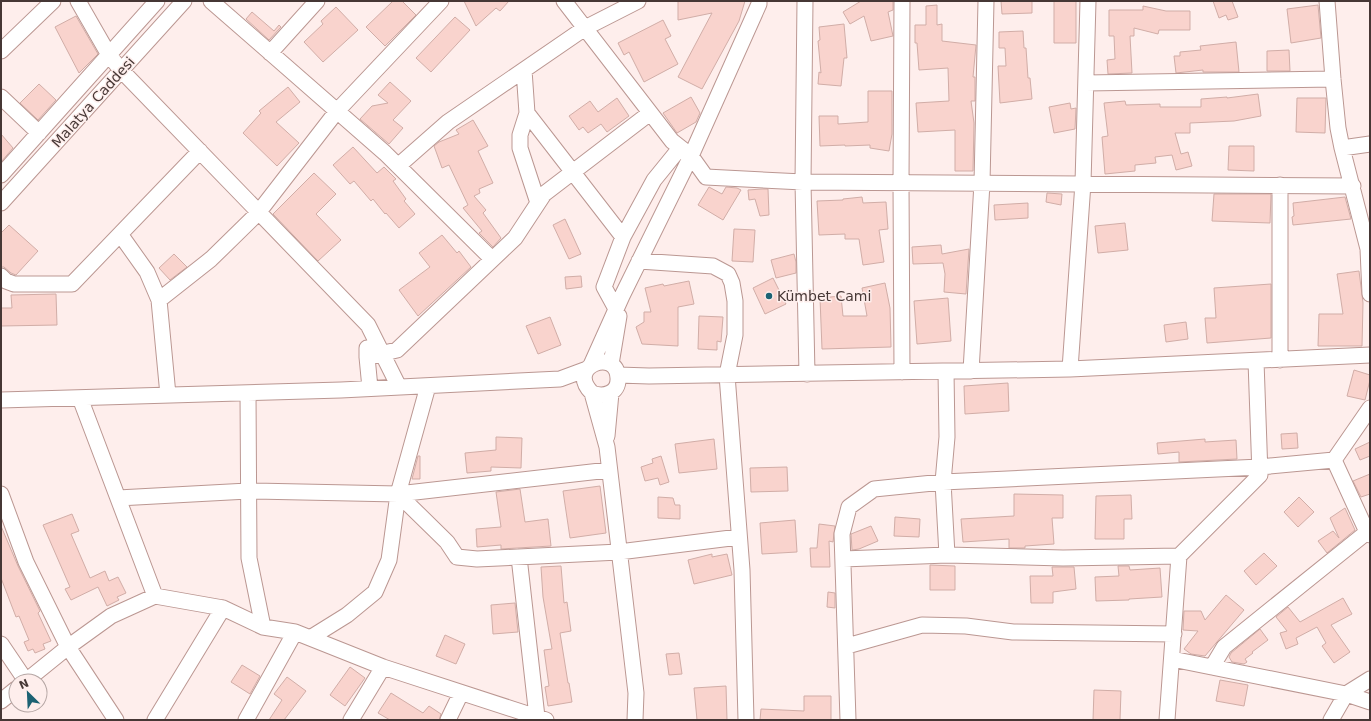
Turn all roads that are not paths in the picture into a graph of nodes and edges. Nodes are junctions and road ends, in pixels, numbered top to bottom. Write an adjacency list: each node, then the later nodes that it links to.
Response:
1 (53, 1): 17 (street)
2 (78, 1): 19 (street)
3 (157, 1): 19 (street)
4 (184, 1): 20 (street, Malatya Caddesi)
5 (211, 1): 18 (street)
6 (317, 1): 18 (street)
7 (441, 1): 25 (street)
8 (564, 1): 16 (street)
9 (638, 1): 16 (street)
10 (805, 1): 36 (street)
11 (902, 1): 37 (street)
12 (986, 1): 38 (street)
13 (1088, 1): 23 (street)
14 (1327, 1): 22 (street)
15 (764, 2): 32 (street)
16 (585, 28): 21 (street); 27 (street)
17 (1, 51)
18 (270, 53): 25 (street)
19 (109, 55): 20 (street); 28 (street)
20 (121, 70): 31 (street); 42 (street, Malatya Caddesi)
21 (524, 70): 26 (street); 33 (street)
22 (1333, 79): 23 (street); 30 (street)
23 (1086, 83): 39 (street)
24 (1, 97): 28 (street)
25 (337, 111): 33 (street); 44 (street)
26 (527, 113): 34 (street); 43 (street)
27 (650, 113): 32 (street); 34 (street)
28 (39, 133): 35 (street)
29 (1370, 144): 30 (street)
30 (1342, 148): 41 (street)
31 (200, 151): 44 (street); 45 (street)
32 (686, 152): 36 (street); 46 (street); 48 (street)
33 (398, 166): 47 (street)
34 (573, 172): 43 (street); 46 (street)
35 (1, 176)
36 (803, 182): 37 (street); 64 (street)
37 (901, 182): 38 (street); 63 (street)
38 (982, 183): 39 (street); 62 (street)
39 (1083, 183): 40 (street); 60 (street)
40 (1280, 185): 41 (street); 57 (street)
41 (1352, 186): 50 (street)
42 (1, 203)
43 (538, 204): 47 (street)
44 (258, 213): 51 (street); 53 (street)
45 (120, 234): 49 (street); 51 (street)
46 (623, 237): 52 (street)
47 (492, 259): 54 (street)
48 (639, 261): 52 (street); 65 (street)
49 (1, 276)
50 (1370, 294)
51 (159, 300): 73 (street)
52 (619, 303): 59 (street); 67 (street)
53 (368, 325): 54 (street); 56 (street)
54 (383, 354): 56 (street); 69 (street)
55 (1370, 355): 57 (street)
56 (367, 357): 70 (street)
57 (1280, 360): 58 (street)
58 (1256, 361): 60 (street); 79 (street)
59 (589, 367): 66 (street); 67 (street); 71 (street)
60 (1070, 370): 62 (street)
61 (946, 371): 62 (street); 63 (street); 81 (street)
62 (971, 371)
63 (902, 372): 64 (street)
64 (807, 374): 65 (street)
65 (727, 375): 67 (street); 88 (street)
66 (560, 379): 68 (street); 71 (street)
67 (614, 380): 71 (street); 77 (street)
68 (428, 386): 69 (street); 84 (street)
69 (399, 387): 70 (street)
70 (370, 388): 72 (street)
71 (589, 391): 77 (street)
72 (248, 393): 73 (street); 82 (street)
73 (168, 395): 74 (street)
74 (80, 398): 75 (street); 85 (street)
75 (1, 400)
76 (1369, 413): 78 (street)
77 (607, 447): 80 (street)
78 (1334, 460): 79 (street); 87 (street)
79 (1260, 467): 81 (street); 91 (street)
80 (609, 470): 84 (street); 89 (street)
81 (943, 482): 90 (street); 93 (street)
82 (248, 491): 84 (street); 85 (street); 96 (street)
83 (1, 494): 86 (street)
84 (398, 494): 92 (street); 99 (street)
85 (118, 498): 94 (street)
86 (6, 522): 102 (street)
87 (1369, 534): 105 (street)
88 (739, 537): 89 (street); 119 (street)
89 (619, 552): 92 (street); 118 (street)
90 (948, 554): 91 (street); 93 (street)
91 (1179, 556): 98 (street)
92 (519, 557): 112 (street)
93 (843, 559): 101 (street)
94 (155, 596): 95 (street); 102 (street)
95 (223, 608): 96 (street); 114 (street)
96 (263, 627): 97 (street)
97 (295, 632): 99 (street); 115 (street)
98 (1174, 634): 101 (street); 103 (street)
99 (310, 638): 104 (street)
100 (1, 644): 106 (street)
101 (847, 646): 120 (street)
102 (68, 647): 107 (street); 113 (street)
103 (1172, 660): 105 (street); 121 (street)
104 (383, 667): 109 (street); 116 (street)
105 (1212, 667): 110 (street)
106 (21, 673)
107 (36, 673)
108 (1370, 679): 110 (street)
109 (461, 693): 112 (street); 117 (street)
110 (1346, 694): 111 (street); 122 (street)
111 (1370, 702)
112 (540, 719)
113 (116, 720)
114 (155, 720)
115 (246, 720)
116 (351, 720)
117 (448, 720)
118 (635, 720)
119 (746, 720)
120 (848, 720)
121 (1167, 720)
122 (1331, 720)

